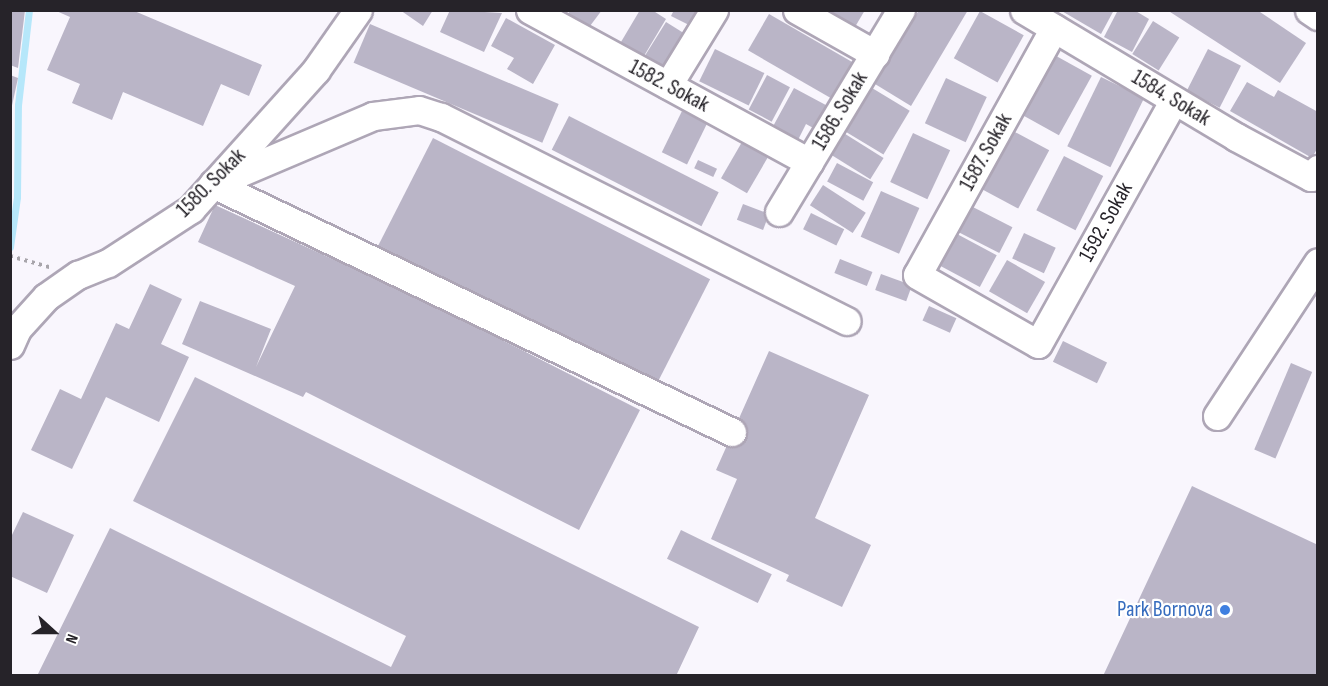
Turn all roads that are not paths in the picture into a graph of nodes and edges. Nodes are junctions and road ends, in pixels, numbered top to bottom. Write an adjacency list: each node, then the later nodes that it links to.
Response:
1 (358, 10): 15 (street, 1580. Sokak)
2 (530, 10): 11 (street, 1582. Sokak)
3 (714, 10): 11 (street)
4 (797, 10): 10 (street)
5 (901, 10): 10 (street, 1586. Sokak)
6 (1024, 10): 9 (street, 1584. Sokak)
7 (1309, 10): 8 (street)
8 (1317, 16)
9 (1054, 28): 12 (street, 1584. Sokak); 19 (street, 1587. Sokak)
10 (875, 54): 13 (street, 1586. Sokak)
11 (668, 85): 13 (street, 1582. Sokak)
12 (1174, 100): 14 (street, 1584. Sokak); 19 (street, 1592. Sokak)
13 (809, 162): 16 (street, 1586. Sokak)
14 (1317, 170)
15 (213, 184): 18 (street); 20 (street, 1580. Sokak); 22 (street)
16 (779, 212)
17 (1317, 262): 21 (street)
18 (847, 321)
19 (1038, 344)
20 (10, 345)
21 (1217, 416)
22 (732, 432)

